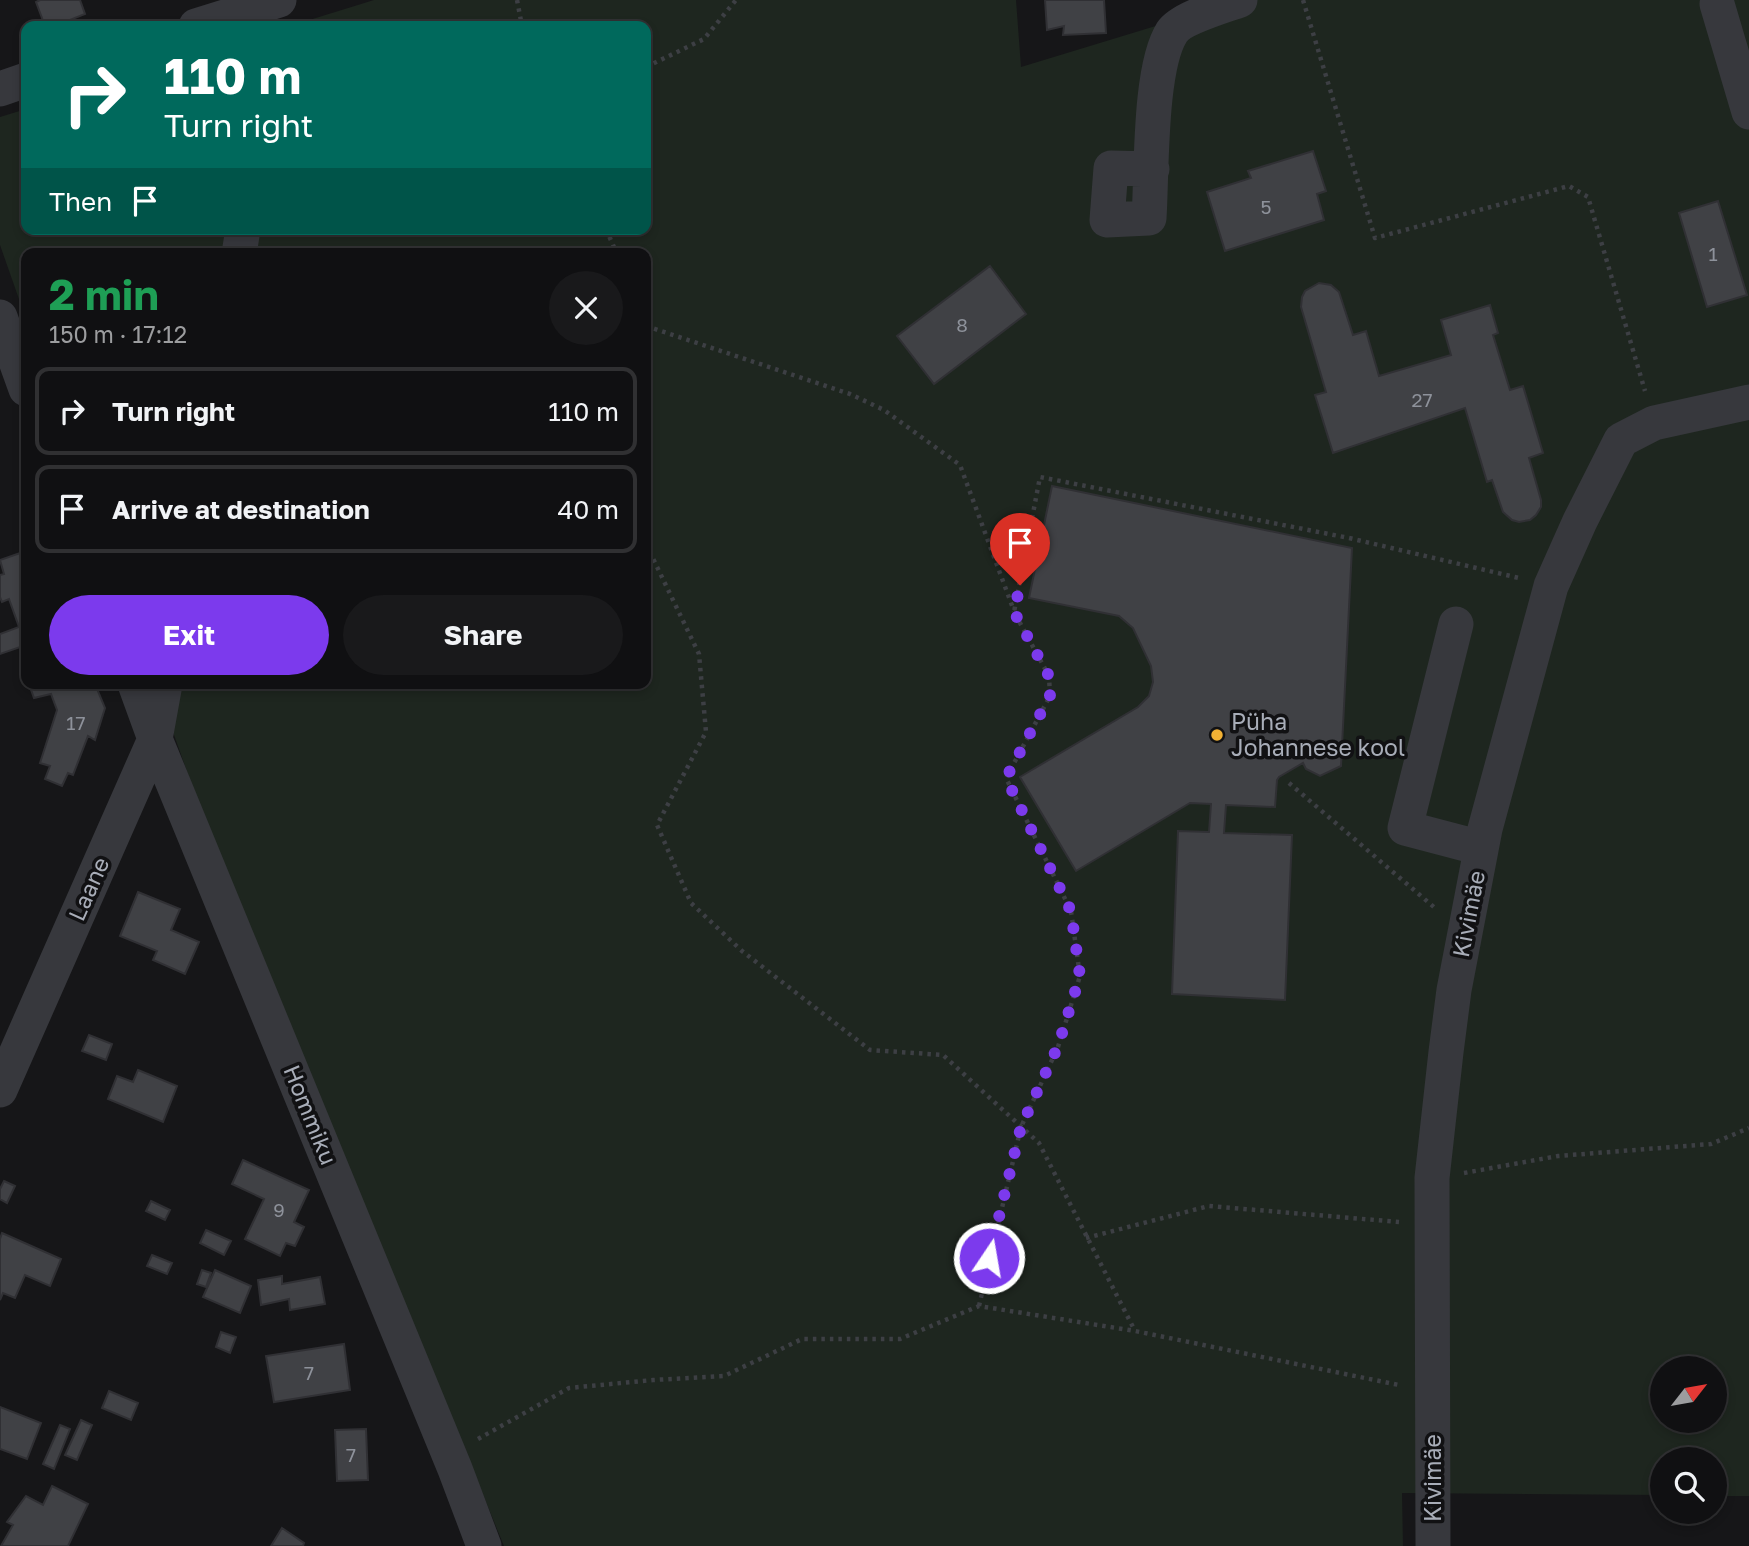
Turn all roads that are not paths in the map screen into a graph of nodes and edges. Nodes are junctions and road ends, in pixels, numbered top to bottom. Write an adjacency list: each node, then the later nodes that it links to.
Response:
1 (281, 0): 4 (street); 5 (street)
2 (1240, 0): 9 (street)
3 (1717, 4): 8 (street)
4 (212, 21)
5 (279, 21)
6 (21, 82): 7 (street)
7 (0, 89)
8 (1749, 112)
9 (1152, 169)
10 (0, 317): 11 (street)
11 (21, 375)
12 (1749, 402): 17 (street, Kivimäe)
13 (1456, 624): 17 (street)
14 (137, 689): 16 (street, Hommiku)
15 (164, 689): 16 (street, Laane)
16 (155, 739): 18 (street, Laane); 19 (street, Hommiku)
17 (1481, 848): 20 (street, Kivimäe)
18 (0, 1090)
19 (484, 1546)
20 (1433, 1546)

